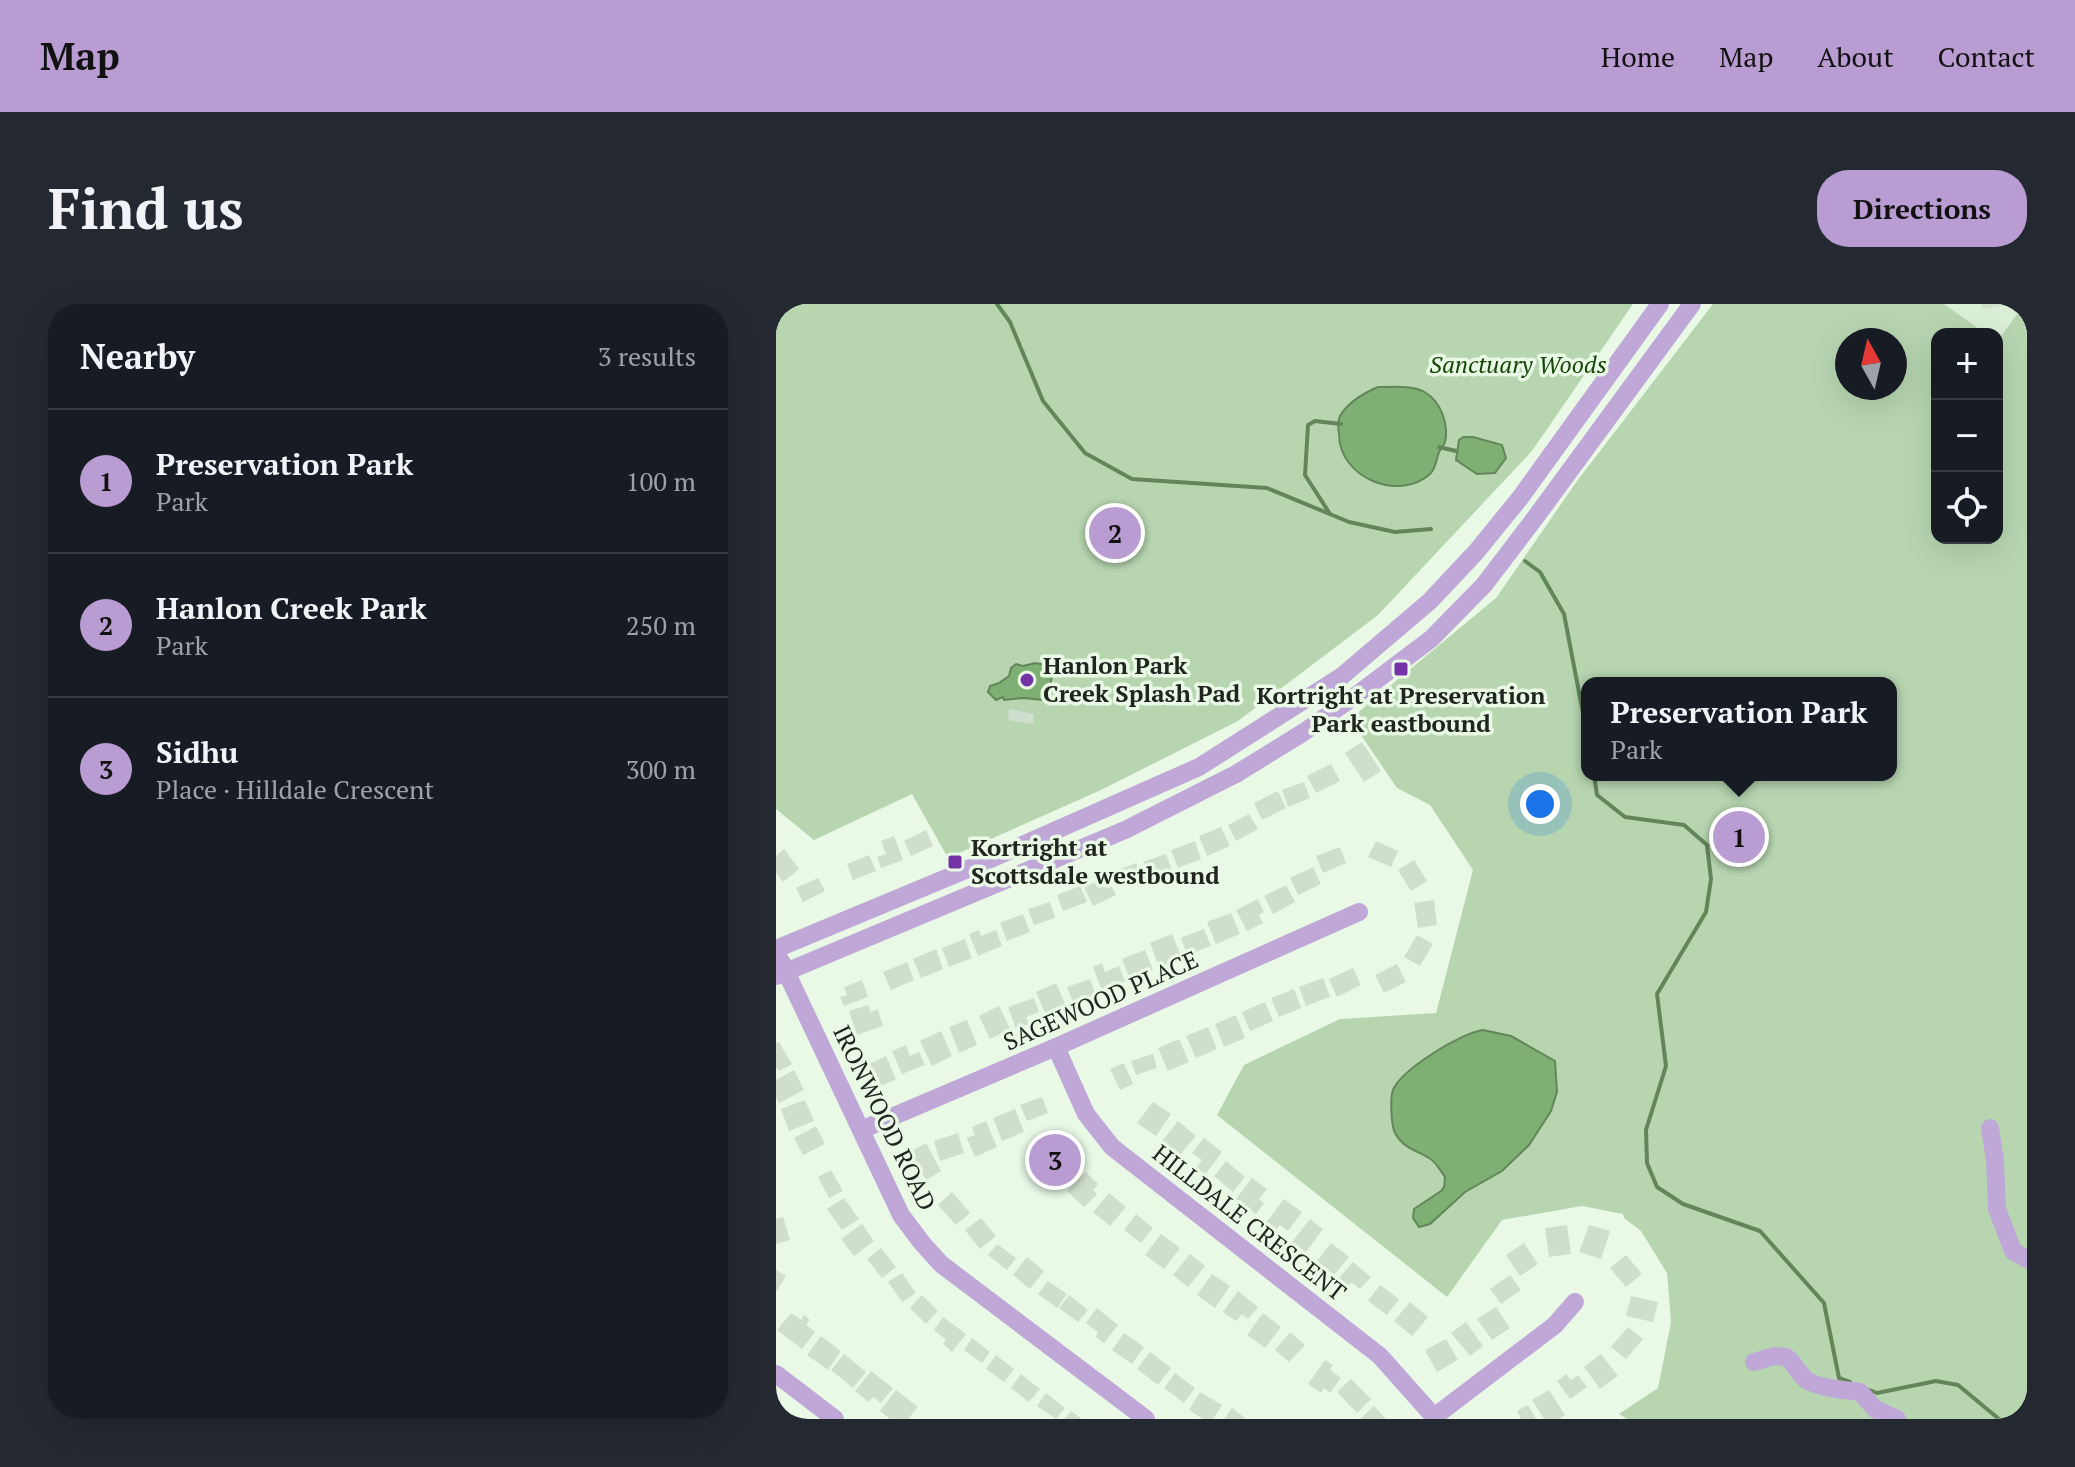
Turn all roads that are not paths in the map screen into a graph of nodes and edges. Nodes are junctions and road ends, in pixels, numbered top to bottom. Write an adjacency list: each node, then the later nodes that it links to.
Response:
1 (1660, 304): 4 (street)
2 (1692, 304): 5 (street)
3 (1359, 912): 6 (street, SAGEWOOD PLACE)
4 (776, 951): 5 (street, IRONWOOD ROAD)
5 (781, 973): 8 (street, IRONWOOD ROAD)
6 (1056, 1047): 8 (street, SAGEWOOD PLACE); 13 (street, HILLDALE CRESCENT)
7 (1990, 1128): 9 (street)
8 (861, 1130): 15 (street, IRONWOOD ROAD)
9 (2027, 1259)
10 (1575, 1302): 13 (street)
11 (1754, 1362): 16 (street)
12 (776, 1374): 14 (street)
13 (1435, 1418)
14 (835, 1419)
15 (1146, 1419)
16 (1897, 1419)

